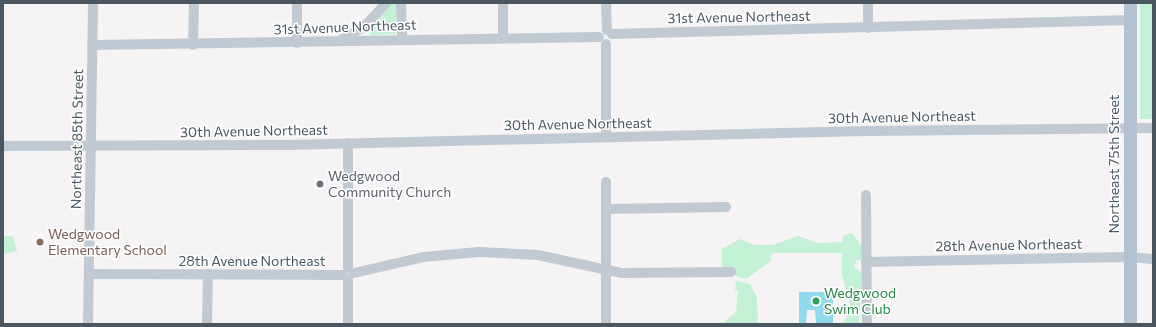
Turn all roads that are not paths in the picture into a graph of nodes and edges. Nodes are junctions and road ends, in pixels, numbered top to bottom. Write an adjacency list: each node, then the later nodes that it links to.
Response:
1 (92, 3): 17 (street, Northeast 85th Street)
2 (194, 3): 18 (street)
3 (297, 3): 16 (street)
4 (386, 3): 15 (street)
5 (402, 3): 14 (street)
6 (503, 3): 13 (street)
7 (606, 3): 12 (street)
8 (868, 3): 11 (street)
9 (1130, 3): 10 (main road, Northeast 75th Street)
10 (1130, 20): 11 (street, 31st Avenue Northeast); 19 (main road, Northeast 75th Street)
11 (868, 28): 12 (street, 31st Avenue Northeast)
12 (606, 36): 13 (street, 31st Avenue Northeast); 21 (street)
13 (503, 37): 14 (street, 31st Avenue Northeast)
14 (402, 40): 15 (street, 31st Avenue Northeast)
15 (335, 42): 16 (street, 31st Avenue Northeast)
16 (297, 43): 18 (street, 31st Avenue Northeast)
17 (92, 45): 18 (street, 31st Avenue Northeast); 24 (street, Northeast 85th Street)
18 (193, 45)
19 (1130, 128): 20 (street, 30th Avenue Northeast); 21 (street, 30th Avenue Northeast); 29 (main road, Northeast 75th Street)
20 (1153, 128)
21 (606, 137): 22 (street, 30th Avenue Northeast)
22 (348, 143): 24 (street, 30th Avenue Northeast); 36 (street)
23 (3, 146): 24 (street, 30th Avenue Northeast)
24 (91, 147): 34 (street, Northeast 85th Street)
25 (606, 182): 28 (street)
26 (866, 195): 31 (street)
27 (726, 207): 28 (street)
28 (606, 209): 32 (street)
29 (1130, 257): 30 (street, 28th Avenue Northeast); 31 (street, 28th Avenue Northeast); 42 (main road, Northeast 75th Street)
30 (1153, 259)
31 (866, 262): 41 (street)
32 (606, 270): 33 (street, 28th Avenue Northeast); 36 (street, 28th Avenue Northeast); 40 (street)
33 (731, 272)
34 (89, 274): 35 (street, 28th Avenue Northeast); 37 (street, Northeast 85th Street)
35 (208, 274): 36 (street, 28th Avenue Northeast); 38 (street)
36 (349, 274): 39 (street)
37 (88, 324)
38 (207, 324)
39 (348, 324)
40 (606, 324)
41 (867, 324)
42 (1130, 324)

